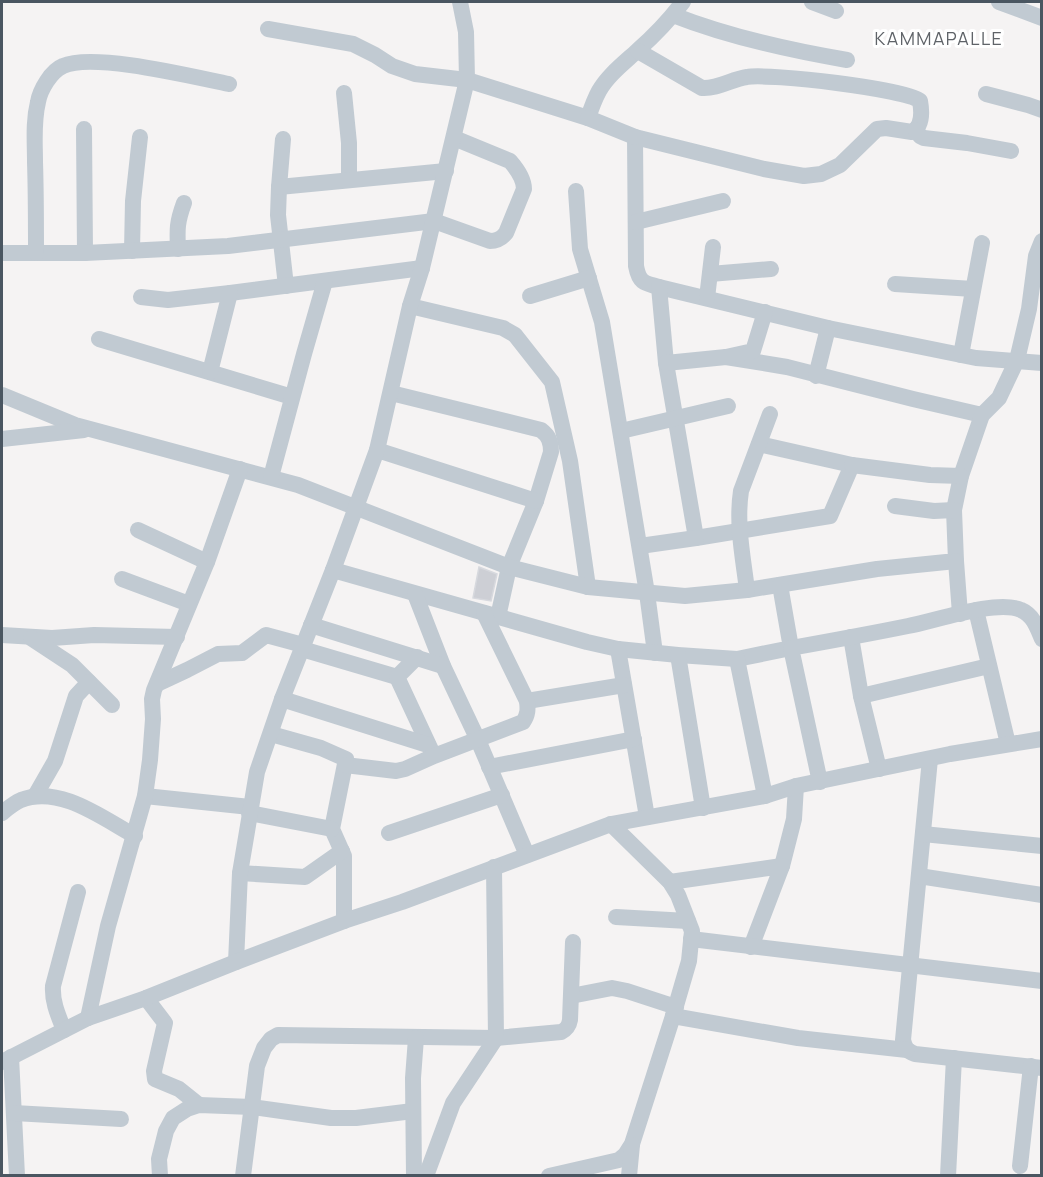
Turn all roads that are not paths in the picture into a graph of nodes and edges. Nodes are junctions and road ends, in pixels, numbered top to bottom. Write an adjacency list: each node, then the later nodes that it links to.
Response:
1 (460, 2): 10 (street)
2 (814, 2): 5 (street)
3 (999, 2): 6 (street)
4 (678, 8): 8 (street); 9 (street)
5 (836, 11)
6 (1041, 18)
7 (268, 29): 10 (street)
8 (638, 51): 15 (street); 17 (street)
9 (847, 60)
10 (467, 80): 15 (street); 20 (street)
11 (229, 84): 38 (street)
12 (344, 93): 24 (street)
13 (986, 94): 14 (street)
14 (1041, 110)
15 (588, 118): 19 (street)
16 (84, 129): 39 (street)
17 (915, 130): 19 (street); 22 (street)
18 (140, 137): 36 (street)
19 (635, 137): 30 (street)
20 (454, 138): 23 (street); 29 (street)
21 (283, 139): 25 (street)
22 (1011, 152)
23 (446, 171): 24 (street); 29 (street)
24 (349, 180): 25 (street)
25 (279, 187): 31 (street)
26 (576, 191): 43 (street)
27 (723, 201): 30 (street)
28 (184, 203): 35 (street)
29 (434, 221): 31 (street); 40 (street)
30 (636, 222): 47 (street)
31 (280, 240): 35 (street); 46 (street)
32 (1041, 241): 54 (street)
33 (982, 243): 48 (street)
34 (714, 247): 42 (street)
35 (178, 249): 36 (street)
36 (132, 251): 39 (street)
37 (2, 253): 38 (street)
38 (36, 253): 39 (street)
39 (85, 253)
40 (422, 268): 44 (street); 53 (street)
41 (771, 269): 42 (street)
42 (710, 274): 52 (street)
43 (589, 278): 50 (street); 73 (street)
44 (325, 280): 46 (street); 67 (street)
45 (895, 284): 48 (street)
46 (286, 286): 49 (street)
47 (659, 287): 52 (street); 61 (street)
48 (973, 289): 58 (street)
49 (230, 293): 51 (street); 63 (street)
50 (530, 296)
51 (141, 297)
52 (707, 298): 55 (street)
53 (410, 306): 65 (street); 95 (street)
54 (1035, 307): 60 (street)
55 (765, 312): 56 (street); 59 (street)
56 (828, 328): 58 (street); 64 (street)
57 (99, 339): 63 (street)
58 (961, 355): 60 (street)
59 (726, 357): 61 (street); 64 (street)
60 (1017, 360): 62 (street); 70 (street)
61 (666, 363): 71 (street)
62 (1041, 363)
63 (210, 372): 67 (street)
64 (816, 375): 70 (street)
65 (391, 393): 76 (street); 81 (street)
66 (2, 395): 72 (street)
67 (292, 397): 80 (street)
68 (728, 406): 71 (street)
69 (770, 414): 75 (street)
70 (982, 415): 79 (street)
71 (676, 418): 73 (street); 87 (street)
72 (94, 429): 74 (street); 78 (street)
73 (621, 431): 88 (street)
74 (2, 439)
75 (759, 444): 77 (street); 86 (street)
76 (377, 450): 81 (street); 83 (street)
77 (852, 465): 79 (street); 86 (street)
78 (240, 469): 80 (street); 90 (street)
79 (961, 476): 84 (street)
80 (272, 477): 83 (street)
81 (536, 501): 91 (street)
82 (896, 506): 84 (street)
83 (357, 508): 91 (street); 92 (street)
84 (954, 510): 89 (street)
85 (138, 530): 90 (street)
86 (739, 531): 87 (street); 96 (street)
87 (696, 538): 88 (street)
88 (640, 546): 97 (street)
89 (956, 561): 94 (street); 100 (street)
90 (207, 562): 99 (street)
91 (509, 567): 95 (street); 101 (street)
92 (333, 570): 98 (street); 102 (street)
93 (122, 579): 99 (street)
94 (780, 585): 96 (street); 109 (street)
95 (588, 587): 97 (street)
96 (747, 590): 97 (street)
97 (647, 593): 111 (street)
98 (415, 594): 101 (street); 115 (street)
99 (189, 604): 105 (street)
100 (968, 612): 106 (street); 107 (street); 116 (street)
101 (491, 615): 110 (street); 123 (street)
102 (311, 625): 108 (street); 113 (street)
103 (2, 635): 104 (street)
104 (28, 636): 105 (street); 118 (street)
105 (177, 637): 119 (street)
106 (851, 637): 109 (street); 121 (street)
107 (1041, 639)
108 (303, 647): 117 (street); 119 (street); 122 (street)
109 (790, 648): 114 (street); 135 (street)
110 (618, 649): 111 (street); 120 (street)
111 (655, 653): 112 (street)
112 (678, 655): 114 (street); 142 (street)
113 (417, 657): 115 (street); 117 (street)
114 (737, 659): 140 (street)
115 (442, 666): 128 (street)
116 (989, 666): 121 (street); 129 (street)
117 (397, 677): 130 (street)
118 (89, 682): 124 (street); 139 (street)
119 (157, 684): 137 (street)
120 (624, 685): 123 (street); 126 (street)
121 (861, 696): 134 (street)
122 (282, 699): 125 (street); 130 (street)
123 (527, 701): 128 (street)
124 (112, 705)
125 (271, 734): 132 (street); 143 (street)
126 (634, 739): 133 (street); 144 (street)
127 (1041, 739): 129 (street)
128 (478, 740): 130 (street); 133 (street)
129 (1008, 744): 131 (street)
130 (431, 751): 132 (street)
131 (930, 759): 134 (street); 148 (street)
132 (345, 765): 146 (street)
133 (489, 767): 138 (street)
134 (879, 769): 135 (street)
135 (820, 782): 136 (street)
136 (795, 786): 140 (street); 153 (street)
137 (145, 795): 143 (street); 149 (street)
138 (502, 795): 147 (street); 152 (street)
139 (36, 796): 141 (street); 149 (street)
140 (765, 796): 142 (street)
141 (6, 805)
142 (703, 808): 144 (street)
143 (249, 810): 146 (street); 155 (street)
144 (647, 817): 145 (street)
145 (610, 824): 152 (street); 157 (street)
146 (332, 829): 151 (street)
147 (389, 833)
148 (923, 834): 150 (street); 156 (street)
149 (135, 836): 172 (street)
150 (1041, 846)
151 (342, 851): 155 (street); 161 (street)
152 (527, 855): 154 (street)
153 (782, 866): 157 (street); 165 (street)
154 (494, 867): 161 (street); 175 (street)
155 (240, 873): 166 (street)
156 (919, 876): 159 (street); 167 (street)
157 (670, 882): 162 (street)
158 (78, 892): 173 (street)
159 (1041, 895)
160 (616, 917): 162 (street)
161 (344, 921): 166 (street)
162 (688, 921): 163 (street)
163 (691, 939): 165 (street); 171 (street)
164 (573, 942): 169 (street)
165 (751, 946): 167 (street)
166 (236, 962): 170 (street)
167 (909, 965): 168 (street); 176 (street)
168 (1041, 981)
169 (571, 996): 171 (street); 175 (street)
170 (146, 998): 172 (street); 180 (street)
171 (674, 1012): 176 (street); 185 (street)
172 (88, 1018): 173 (street)
173 (64, 1030): 178 (street)
174 (416, 1038): 175 (street); 181 (street); 182 (street)
175 (496, 1038): 191 (street)
176 (907, 1050): 177 (street)
177 (954, 1058): 179 (street); 194 (street)
178 (6, 1059): 183 (street)
179 (1036, 1067): 186 (street)
180 (200, 1105): 181 (street); 188 (street)
181 (252, 1107): 182 (street); 189 (street)
182 (414, 1110): 190 (street)
183 (14, 1113): 184 (street); 187 (street)
184 (121, 1119)
185 (632, 1144): 192 (street); 193 (street)
186 (1020, 1166)
187 (17, 1176)
188 (160, 1176)
189 (243, 1176)
190 (414, 1176)
191 (426, 1176)
192 (549, 1176)
193 (629, 1176)
194 (948, 1176)

